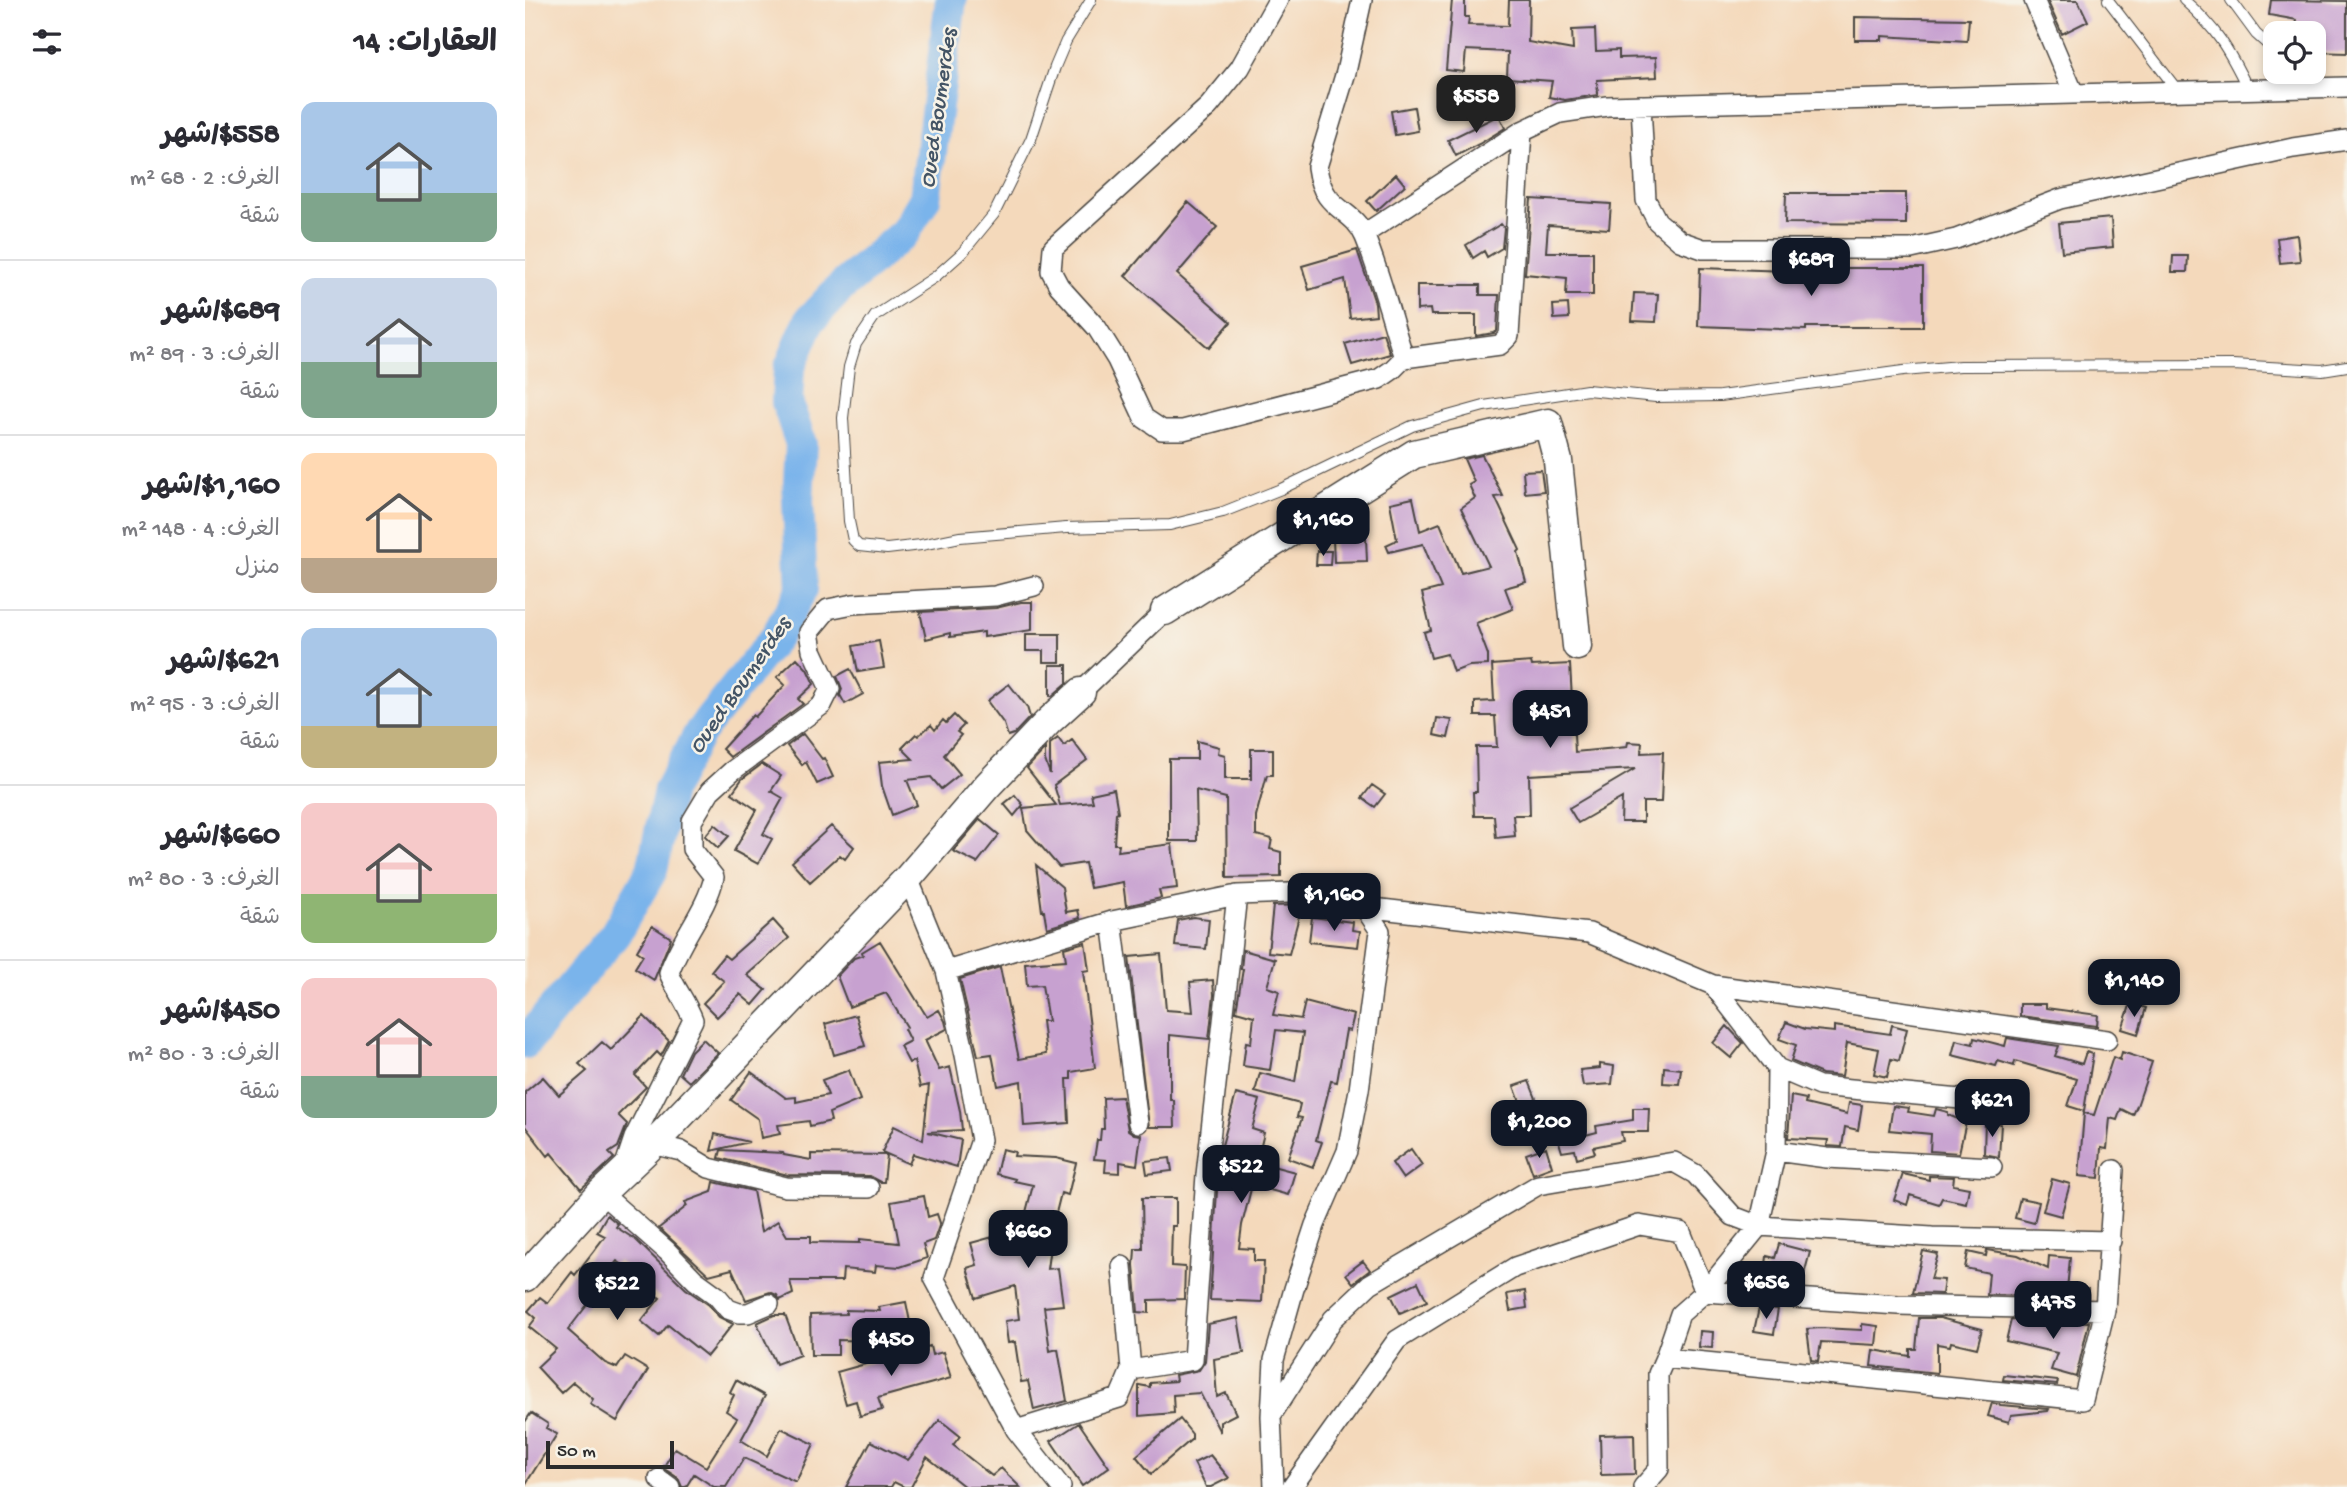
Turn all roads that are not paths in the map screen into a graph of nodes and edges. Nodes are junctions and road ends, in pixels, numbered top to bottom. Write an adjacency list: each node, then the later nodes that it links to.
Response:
1 (1091, 0): 20 (lane)
2 (1278, 0): 19 (street)
3 (1362, 0): 18 (street)
4 (2034, 0): 14 (street)
5 (2108, 0): 13 (lane)
6 (2184, 0): 12 (lane)
7 (2231, 0): 8 (lane)
8 (2263, 40)
9 (2312, 84): 11 (lane)
10 (2347, 87): 11 (street)
11 (2316, 88): 12 (street)
12 (2248, 89): 13 (street)
13 (2178, 92): 14 (street)
14 (2074, 94): 15 (street)
15 (1641, 105): 16 (street); 17 (street)
16 (1522, 131): 18 (street); 19 (street)
17 (2347, 140)
18 (1364, 234): 19 (street)
19 (1404, 358)
20 (2347, 366)
21 (1034, 586): 38 (street)
22 (1165, 611): 23 (street); 24 (street)
23 (1577, 646)
24 (1081, 692): 25 (street)
25 (908, 878): 29 (street); 35 (street)
26 (1237, 895): 27 (street); 28 (street); 50 (street)
27 (1364, 907): 30 (street); 51 (street)
28 (1112, 921): 29 (street); 34 (street)
29 (946, 971): 52 (street)
30 (1713, 985): 31 (street); 32 (street)
31 (2106, 1040)
32 (1777, 1068): 33 (street); 36 (street)
33 (2004, 1103)
34 (1138, 1123)
35 (653, 1144): 38 (street); 40 (street)
36 (1776, 1151): 37 (street); 42 (street)
37 (1992, 1167)
38 (624, 1169): 41 (street)
39 (2114, 1170): 43 (street)
40 (869, 1188)
41 (601, 1193): 45 (street); 47 (street)
42 (1759, 1226): 43 (street); 46 (street); 51 (street)
43 (2111, 1241): 48 (street)
44 (1122, 1266): 50 (street)
45 (525, 1277)
46 (1705, 1292): 48 (street); 49 (street); 55 (street)
47 (769, 1304)
48 (2105, 1310): 49 (street)
49 (1665, 1358): 56 (street)
50 (1131, 1370): 52 (street)
51 (1271, 1416): 54 (street)
52 (1016, 1430): 53 (street)
53 (1061, 1487)
54 (1273, 1487)
55 (1291, 1487)
56 (1643, 1487)

